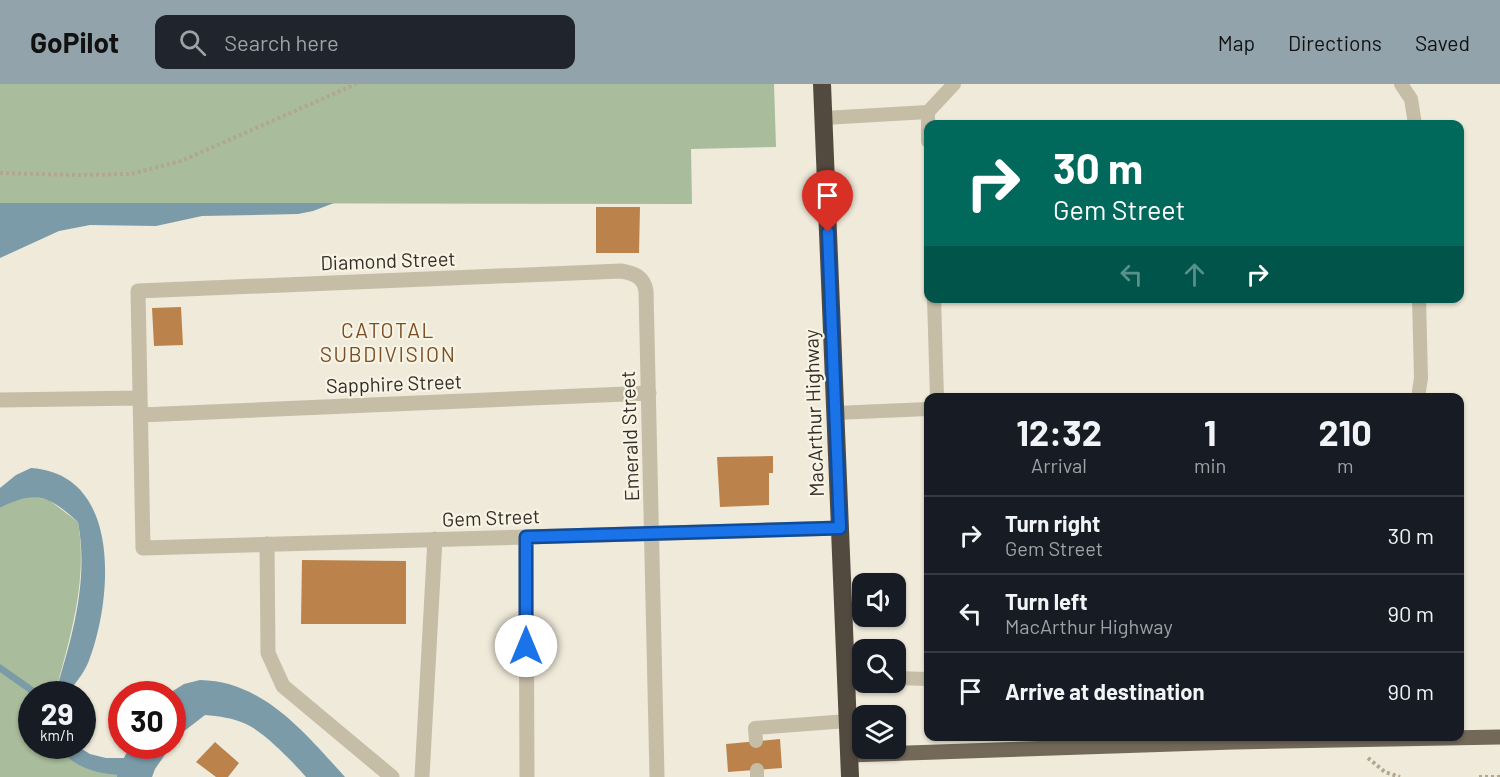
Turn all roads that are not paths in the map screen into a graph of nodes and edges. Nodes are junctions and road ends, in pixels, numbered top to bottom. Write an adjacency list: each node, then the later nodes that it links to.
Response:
1 (822, 84): 5 (highway, MacArthur Highway)
2 (954, 84): 4 (lane)
3 (1401, 84): 7 (lane)
4 (928, 112): 5 (lane); 6 (lane)
5 (824, 118): 17 (highway, MacArthur Highway)
6 (928, 120)
7 (1414, 120)
8 (639, 277): 11 (street, Emerald Street); 14 (street, Diamond Street)
9 (933, 303): 12 (lane)
10 (1419, 303): 13 (lane)
11 (649, 393): 18 (street, Sapphire Street); 20 (street, Emerald Street)
12 (937, 393)
13 (1418, 393)
14 (140, 398): 15 (street); 18 (street)
15 (0, 400)
16 (924, 409): 17 (lane)
17 (835, 412): 19 (highway, MacArthur Highway)
18 (141, 416): 23 (street, Gem Street)
19 (840, 528): 20 (street, Gem Street); 24 (highway, MacArthur Highway)
20 (652, 533): 21 (street, Gem Street); 37 (street, Emerald Street)
21 (526, 537): 22 (street, Gem Street); 36 (street)
22 (435, 539): 23 (street, Gem Street); 35 (street)
23 (267, 544): 34 (street)
24 (852, 657)
25 (906, 678): 26 (lane)
26 (924, 679)
27 (852, 690): 28 (highway, MacArthur Highway)
28 (847, 721): 31 (lane); 33 (highway, MacArthur Highway)
29 (1500, 737): 30 (main road)
30 (1464, 738)
31 (756, 741)
32 (1287, 741): 33 (main road)
33 (849, 754): 38 (highway, MacArthur Highway)
34 (392, 777)
35 (422, 777)
36 (527, 777)
37 (657, 777)
38 (850, 777)

